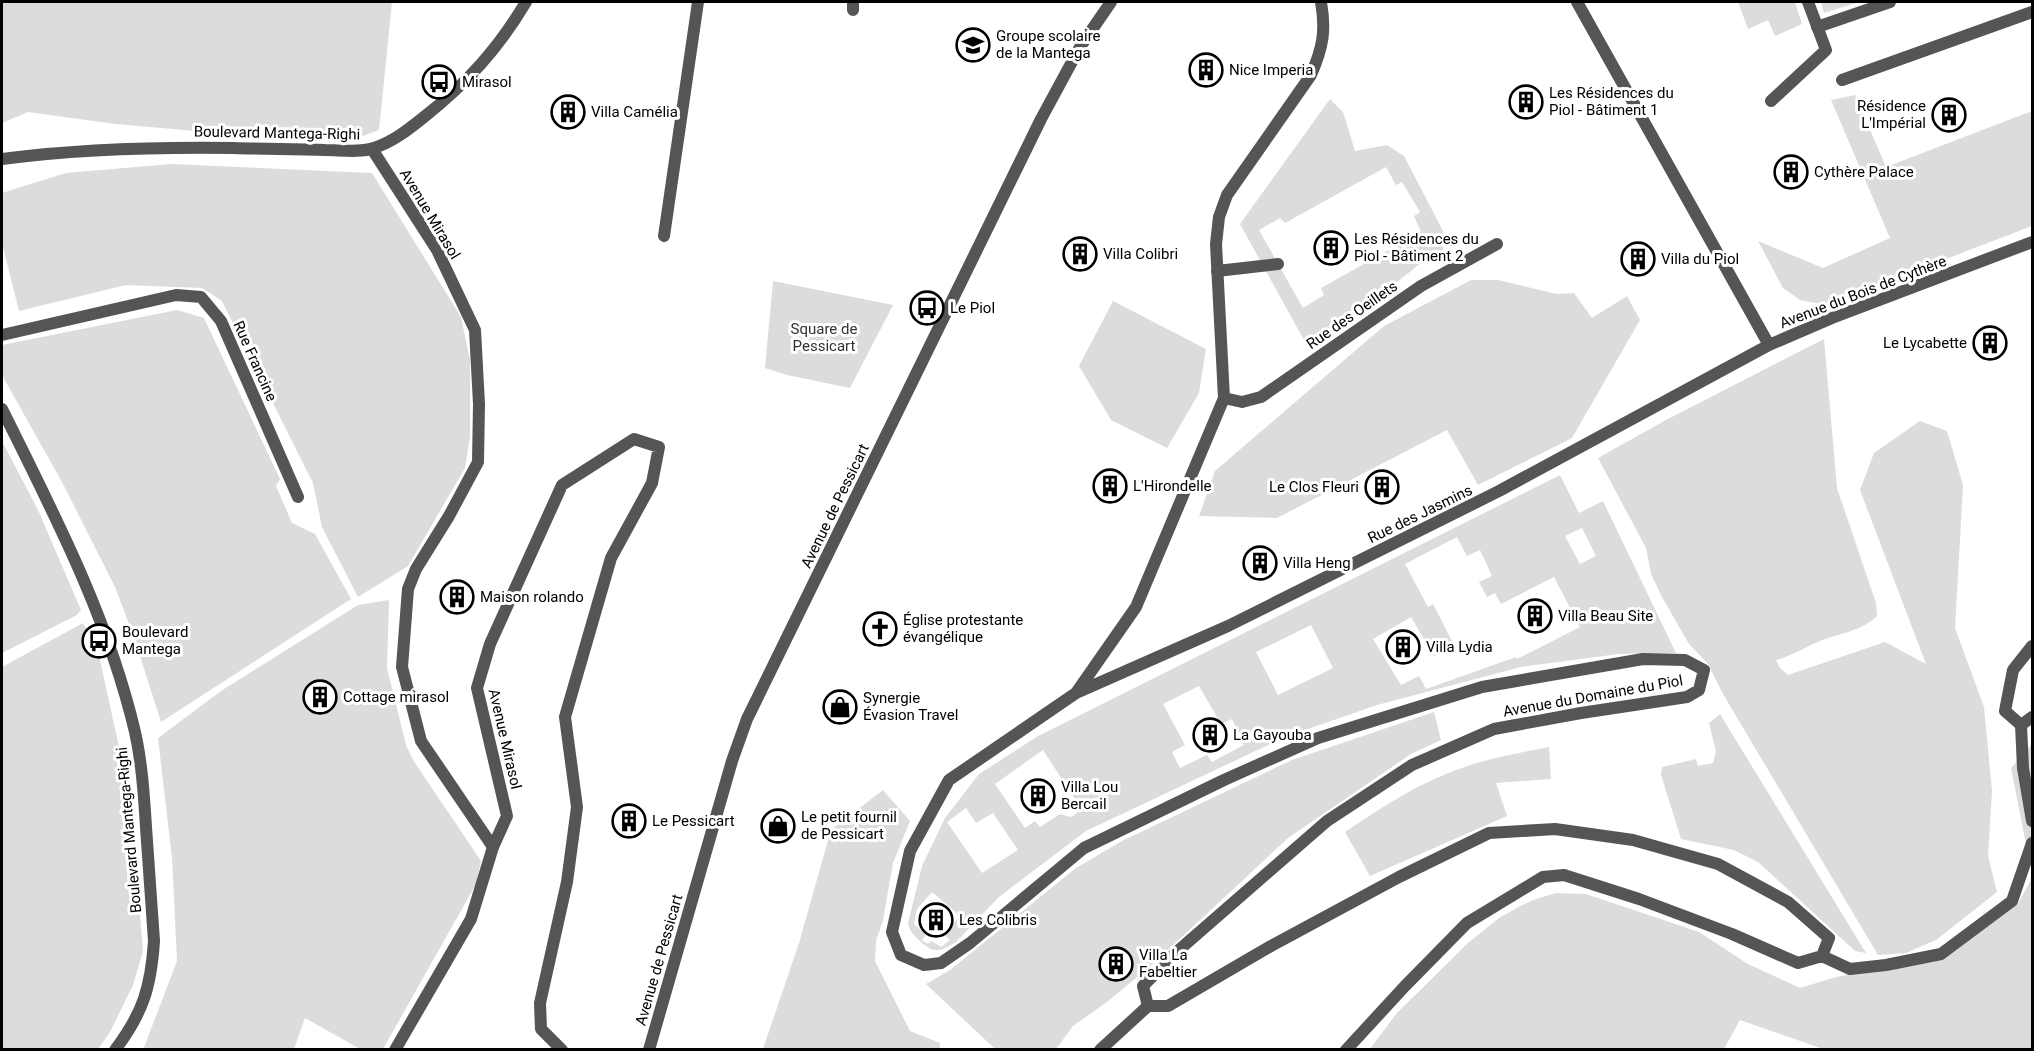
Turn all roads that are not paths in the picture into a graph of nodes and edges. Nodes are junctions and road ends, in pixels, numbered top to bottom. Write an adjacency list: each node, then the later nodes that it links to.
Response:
1 (526, 2): 12 (street, Boulevard Mantega-Righi)
2 (698, 2): 14 (street)
3 (1111, 2): 36 (street, Avenue de Pessicart)
4 (1321, 2): 18 (street, Avenue du Domaine du Piol)
5 (1577, 2): 20 (street, Avenue du Bois de Cythère)
6 (1808, 2): 9 (street)
7 (1890, 2): 9 (street)
8 (2032, 12): 10 (street)
9 (1817, 27): 11 (street)
10 (1842, 80)
11 (1771, 101)
12 (372, 149): 13 (street, Boulevard Mantega-Righi); 30 (street, Avenue Mirasol)
13 (2, 159)
14 (664, 236)
15 (2032, 242): 20 (street, Avenue du Bois de Cythère)
16 (1497, 244): 21 (street, Rue des Oeillets)
17 (1278, 264): 18 (street)
18 (1217, 271): 21 (street, Avenue du Domaine du Piol)
19 (2, 335): 23 (street, Rue Francine)
20 (1769, 345): 25 (street, Rue des Jasmins)
21 (1224, 399): 25 (street, Avenue du Domaine du Piol)
22 (2, 409): 33 (street, Boulevard Mantega-Righi)
23 (298, 497)
24 (2032, 646): 27 (street)
25 (1076, 693): 32 (street, Avenue du Domaine du Piol)
26 (2032, 717): 27 (street)
27 (2021, 726): 28 (street)
28 (2032, 821)
29 (2032, 843): 31 (street)
30 (493, 847): 34 (street); 35 (street, Avenue Mirasol)
31 (1822, 956): 32 (street); 38 (street)
32 (1148, 1006): 37 (street)
33 (115, 1050)
34 (395, 1050)
35 (562, 1050)
36 (649, 1050)
37 (1100, 1050)
38 (1346, 1050)

